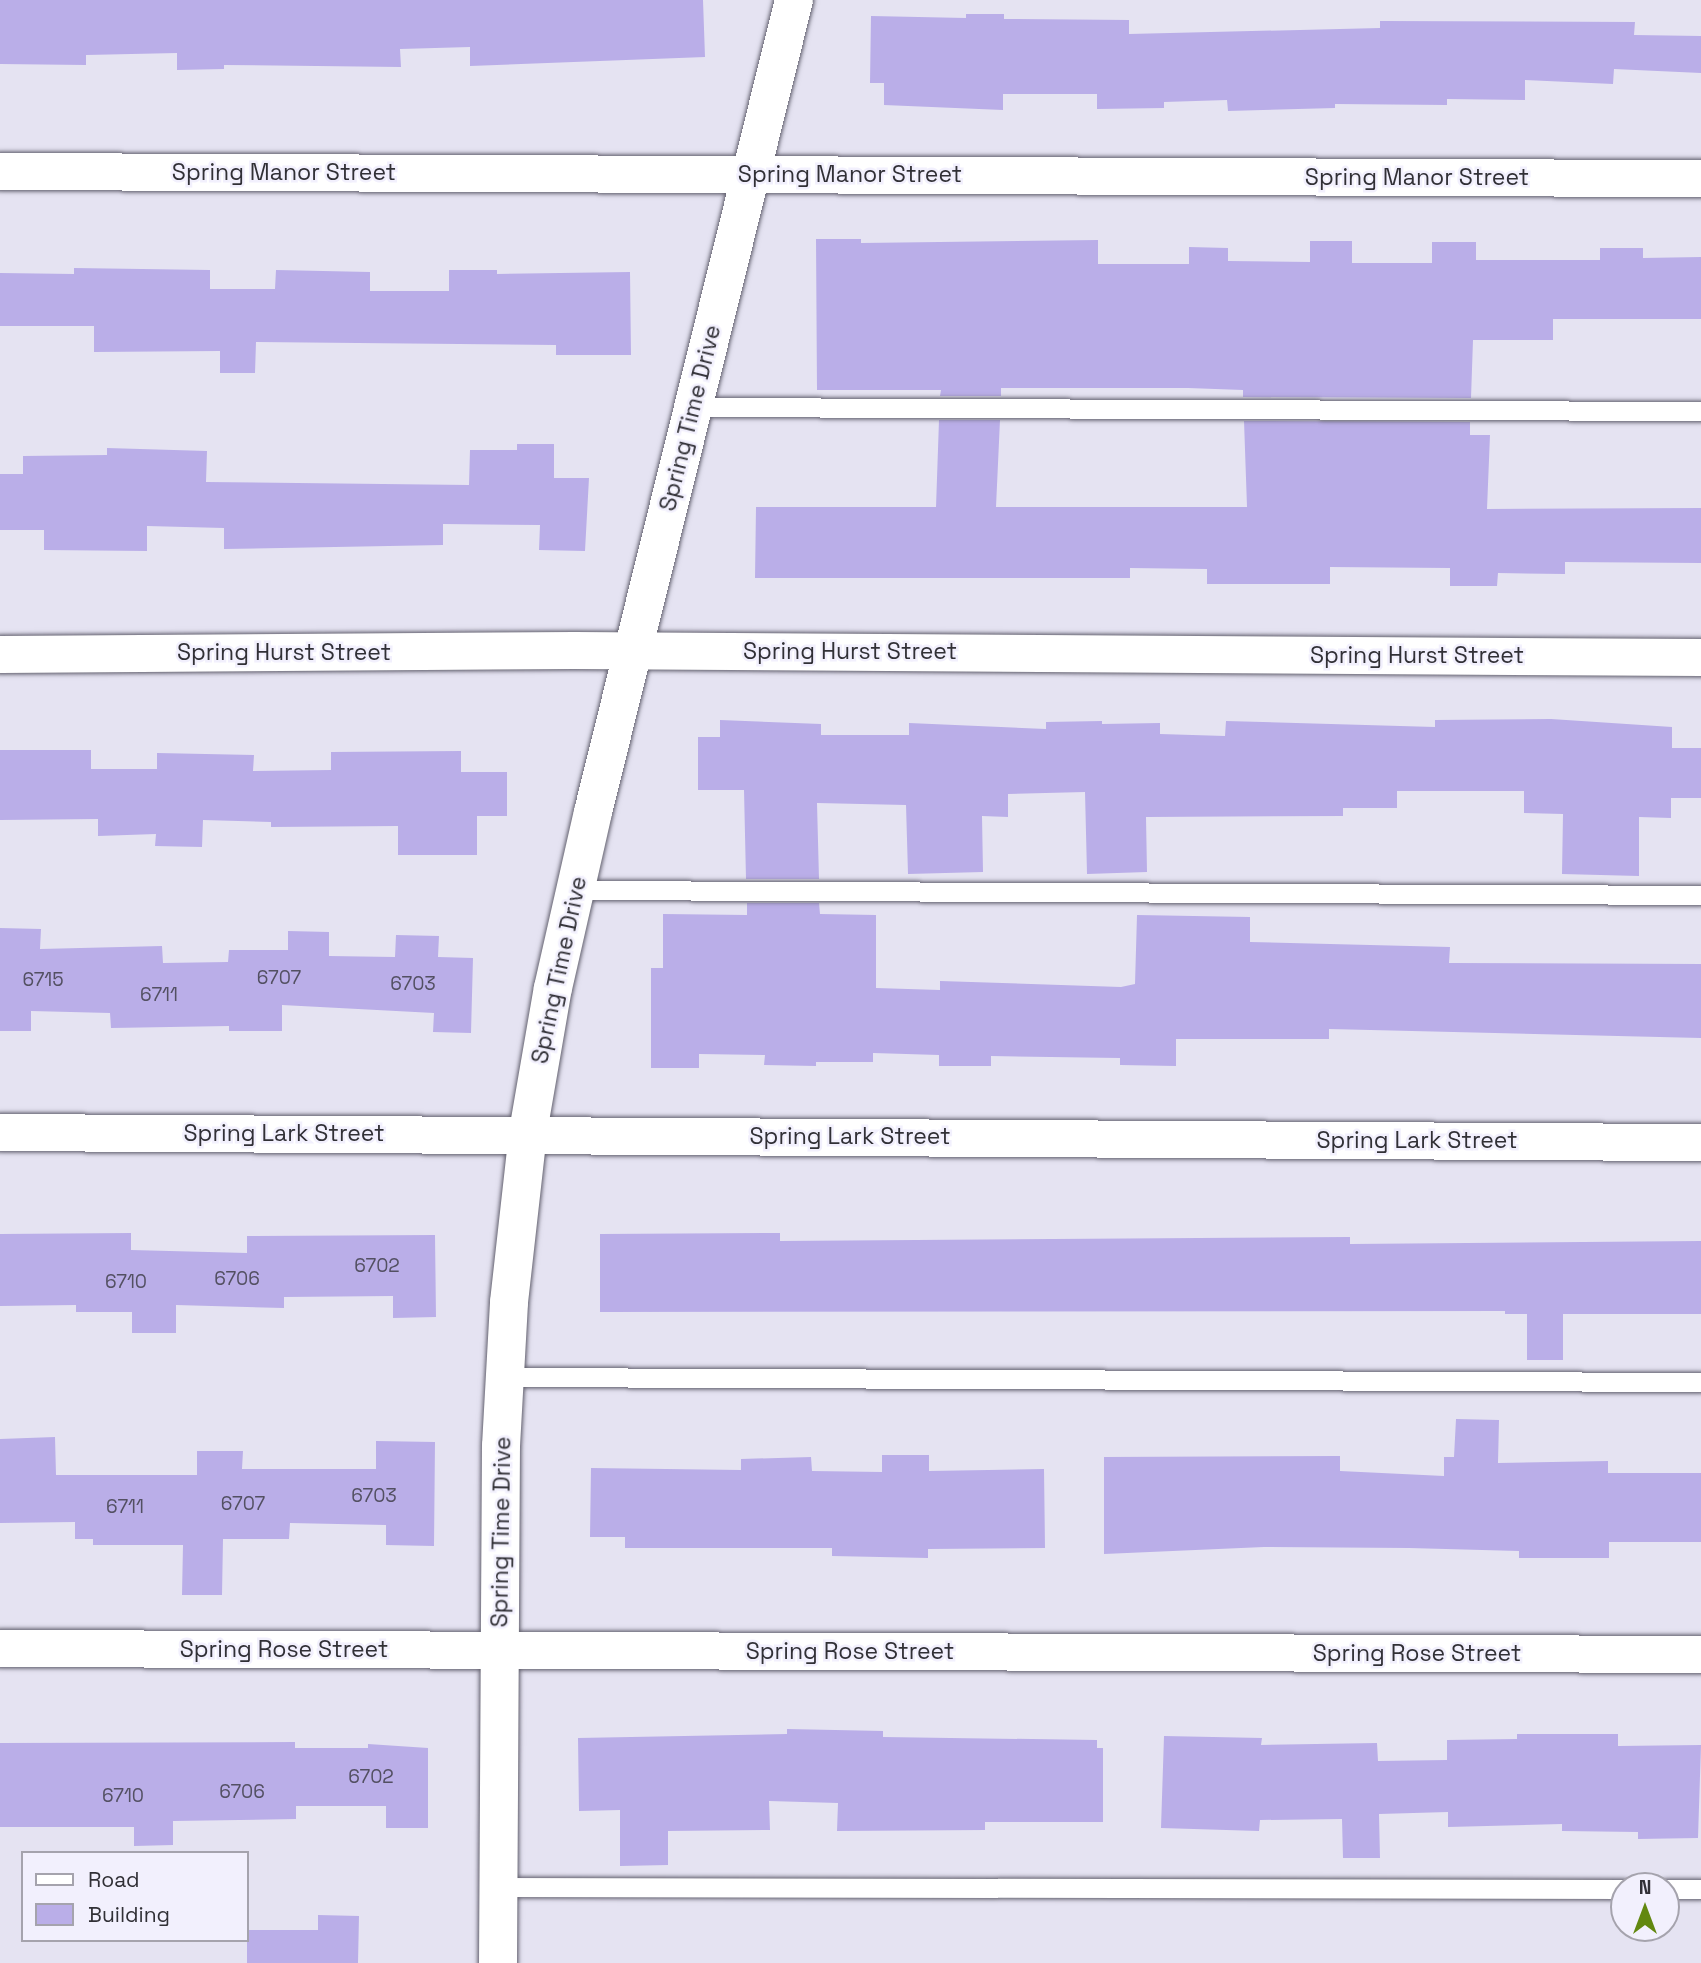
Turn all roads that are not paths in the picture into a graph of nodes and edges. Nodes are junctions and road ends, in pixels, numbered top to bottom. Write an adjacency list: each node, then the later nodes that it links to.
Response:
1 (794, 0): 3 (street, Spring Time Drive)
2 (0, 171): 3 (street, Spring Manor Street)
3 (749, 173): 4 (street, Spring Manor Street); 5 (street, Spring Time Drive)
4 (1701, 178)
5 (693, 407): 6 (lane); 7 (street, Spring Time Drive)
6 (1701, 411)
7 (634, 651): 8 (street, Spring Hurst Street); 9 (street, Spring Hurst Street); 10 (street, Spring Time Drive)
8 (0, 654)
9 (1701, 657)
10 (575, 890): 11 (lane); 13 (street, Spring Time Drive)
11 (1701, 895)
12 (0, 1132): 13 (street, Spring Lark Street)
13 (528, 1132): 14 (street, Spring Lark Street); 15 (street, Spring Time Drive)
14 (1701, 1142)
15 (506, 1377): 16 (lane); 18 (street, Spring Time Drive)
16 (1701, 1382)
17 (0, 1648): 18 (street, Spring Rose Street)
18 (499, 1650): 19 (street, Spring Rose Street); 20 (street, Spring Time Drive)
19 (1701, 1654)
20 (497, 1887): 21 (lane); 24 (street, Spring Time Drive)
21 (1610, 1889)
22 (1680, 1889): 23 (lane)
23 (1701, 1889)
24 (498, 1963)

